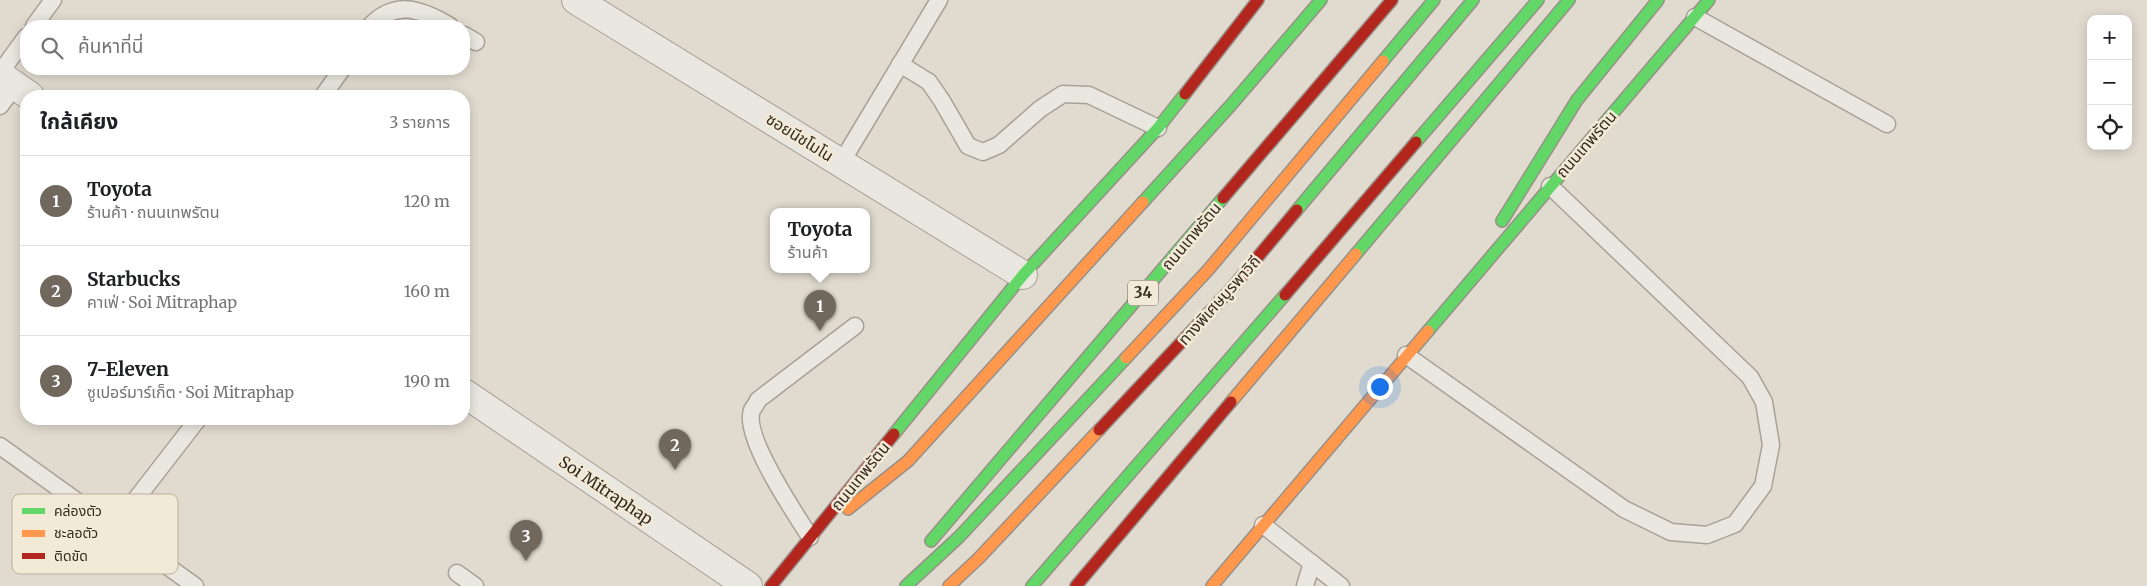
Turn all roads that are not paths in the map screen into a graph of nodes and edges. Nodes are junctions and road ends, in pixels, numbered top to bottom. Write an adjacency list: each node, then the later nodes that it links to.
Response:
1 (53, 0): 15 (lane)
2 (576, 0): 25 (street, ซอยนีชโมโน)
3 (939, 0): 19 (lane)
4 (1239, 0): 13 (main road)
5 (1321, 0): 37 (main road)
6 (1392, 0): 38 (main road, ถนนเทพรัตน / 34)
7 (1434, 0): 48 (main road)
8 (1473, 0): 49 (main road, ทางพิเศษบูรพาวิถี)
9 (1538, 0): 50 (main road)
10 (1569, 0): 51 (main road)
11 (1658, 0): 28 (main road)
12 (1709, 0): 14 (main road, ถนนเทพรัตน)
13 (1255, 4): 24 (main road, ถนนเทพรัตน)
14 (1695, 17): 23 (lane); 26 (main road, ถนนเทพรัตน)
15 (38, 20)
16 (376, 20): 17 (lane)
17 (440, 20)
18 (20, 55): 21 (lane)
19 (900, 64): 24 (lane); 25 (lane)
20 (338, 75): 22 (lane)
21 (9, 87)
22 (327, 90)
23 (1887, 124)
24 (1158, 128): 27 (main road, ถนนเทพรัตน)
25 (841, 163): 27 (street, ซอยนีชโมโน)
26 (1550, 186): 28 (main road, ถนนเทพรัตน); 30 (lane)
27 (1023, 275): 37 (main road, ถนนเทพรัตน)
28 (1454, 298): 30 (main road, ถนนเทพรัตน)
29 (854, 326): 37 (lane)
30 (1406, 355): 36 (main road, ถนนเทพรัตน)
31 (470, 397): 45 (street, Soi Mitraphap)
32 (193, 425): 35 (lane)
33 (0, 446): 34 (lane)
34 (67, 494)
35 (140, 494)
36 (1263, 525): 39 (lane); 52 (main road, ถนนเทพรัตน)
37 (808, 539): 46 (main road, ถนนเทพรัตน)
38 (925, 548)
39 (1312, 563): 53 (lane); 54 (lane)
40 (912, 564): 47 (main road)
41 (457, 573): 44 (lane)
42 (178, 574): 43 (lane)
43 (195, 586)
44 (475, 586)
45 (748, 586)
46 (770, 586)
47 (893, 586)
48 (906, 586)
49 (949, 586)
50 (1032, 586)
51 (1076, 586)
52 (1212, 586)
53 (1305, 586)
54 (1341, 586)

